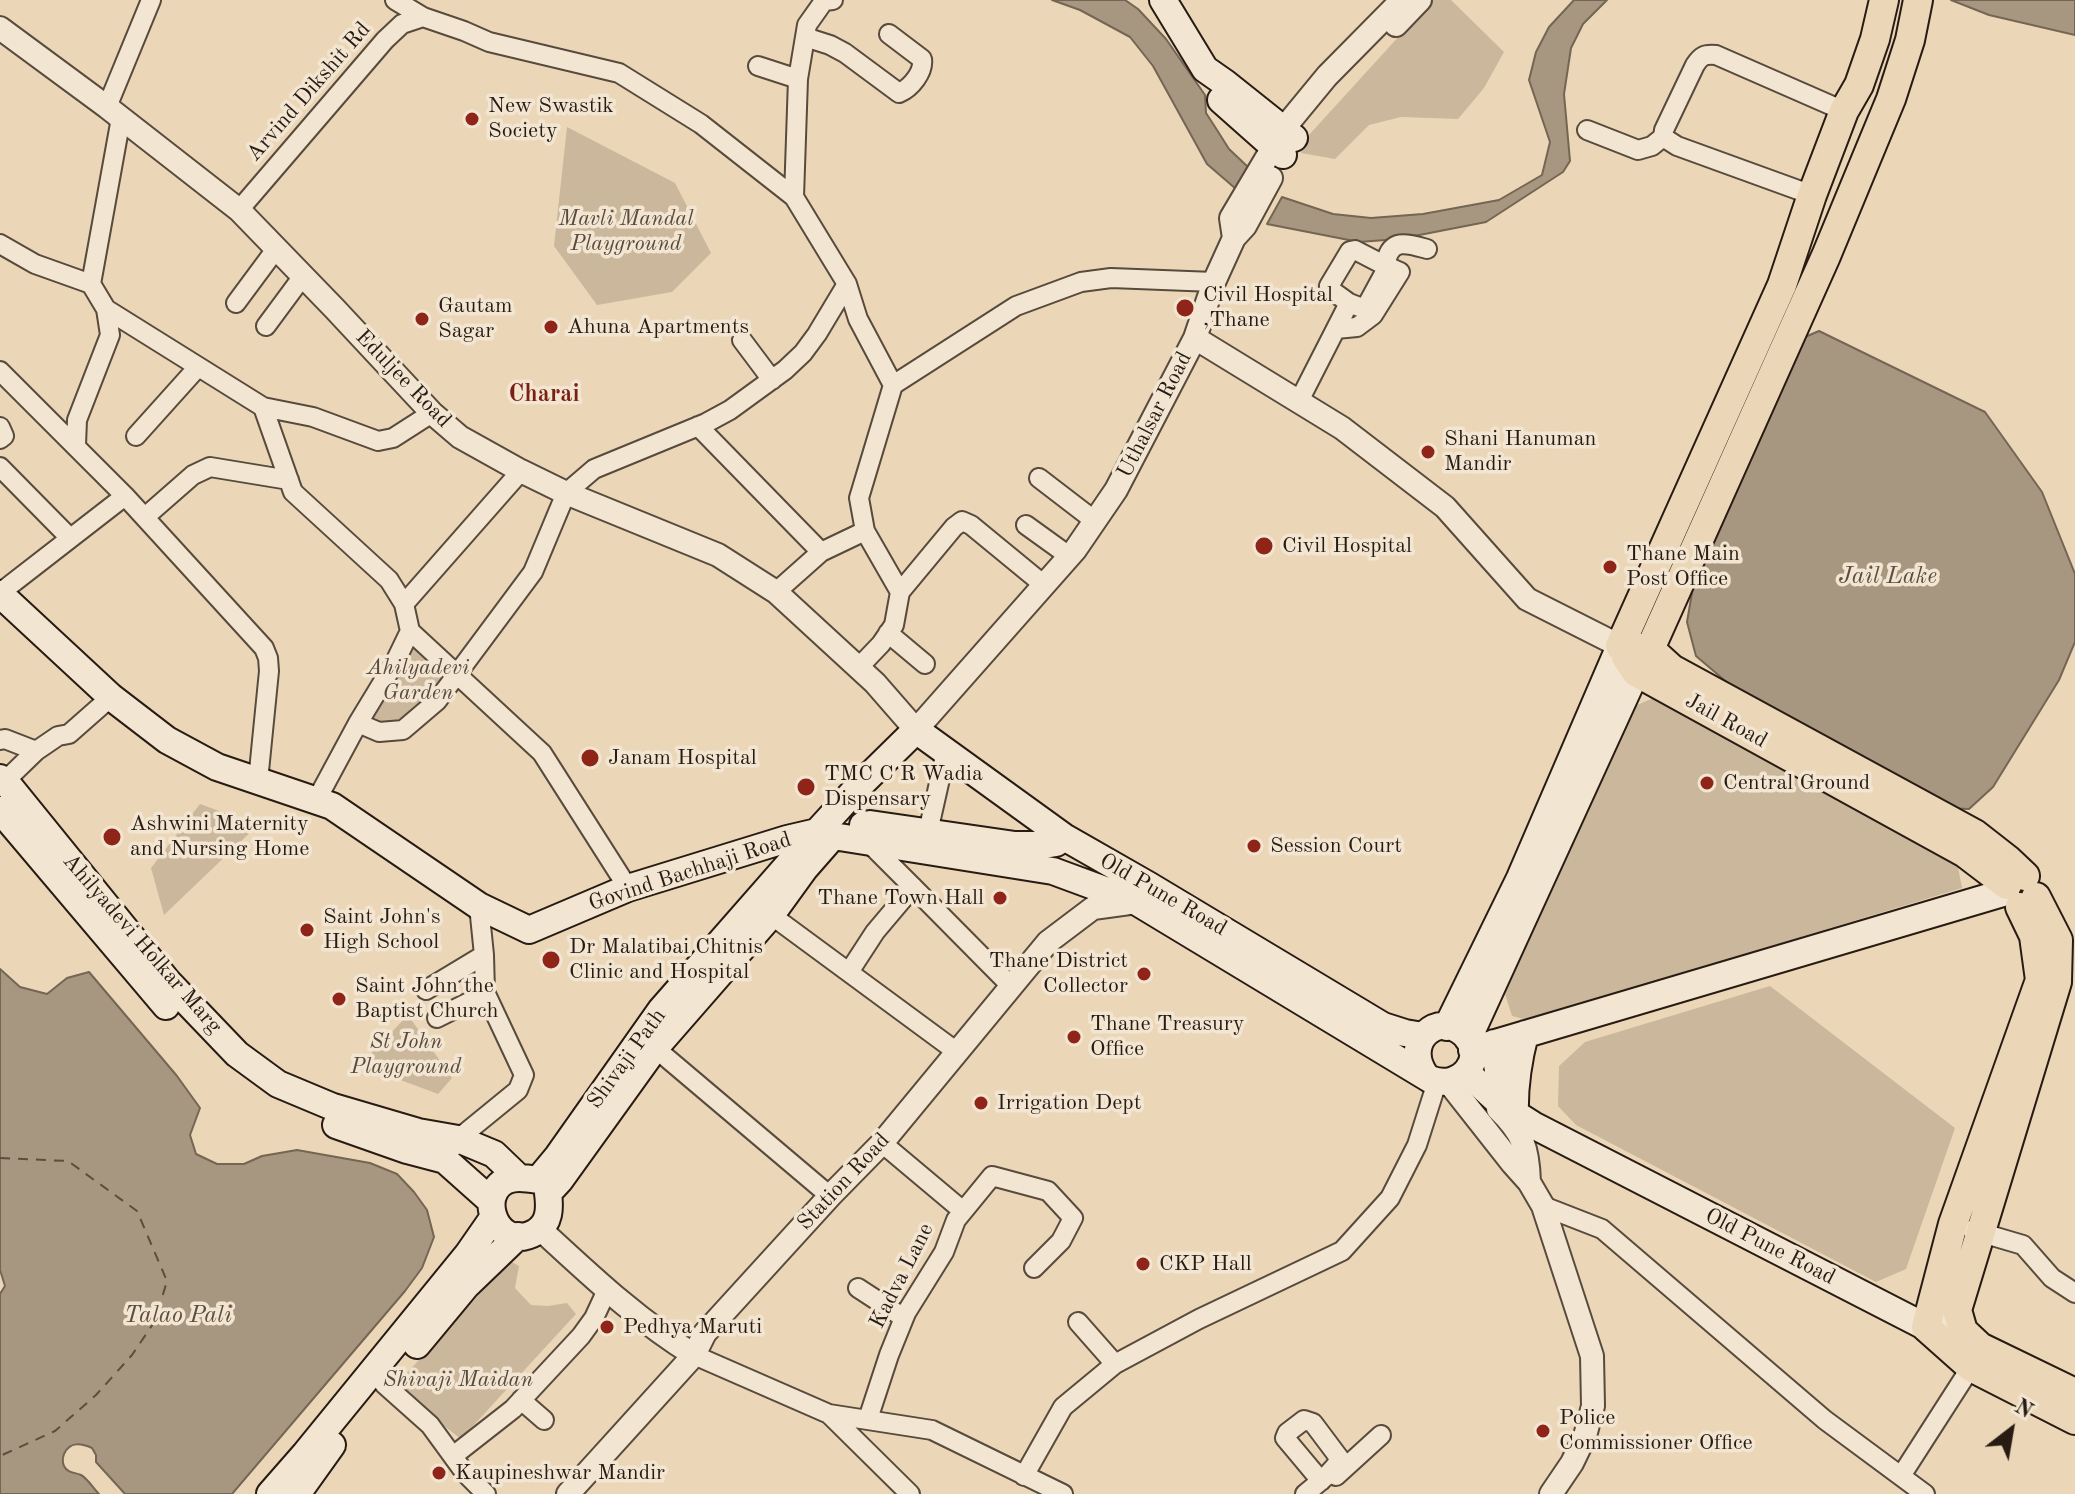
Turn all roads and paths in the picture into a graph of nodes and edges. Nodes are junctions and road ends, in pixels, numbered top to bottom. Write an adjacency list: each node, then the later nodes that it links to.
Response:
1 (151, 0): 16 (street)
2 (395, 0): 10 (street)
3 (833, 0): 13 (street)
4 (1163, 0): 20 (main road)
5 (1402, 0): 20 (street)
6 (1419, 0): 20 (street)
7 (1884, 0): 17 (main road)
8 (1905, 0): 17 (main road)
9 (1918, 0): 38 (main road)
10 (423, 17): 22 (street); 23 (street, Arvind Dikshit Rd)
11 (0, 28): 16 (street, Eduljee Road)
12 (889, 34): 13 (street)
13 (805, 37): 15 (street)
14 (758, 66): 15 (street)
15 (798, 79): 22 (street)
16 (114, 112): 23 (street, Eduljee Road); 29 (street)
17 (1852, 120): 19 (street); 21 (main road); 38 (main road)
18 (1587, 130): 19 (street)
19 (1663, 137): 21 (street)
20 (1284, 142): 28 (street, Uthalsar Road)
21 (1812, 195): 72 (main road)
22 (794, 197): 30 (street)
23 (239, 210): 25 (street, Eduljee Road)
24 (0, 244): 29 (street)
25 (276, 249): 27 (street, Eduljee Road); 31 (street)
26 (1427, 249): 35 (street)
27 (303, 276): 34 (street); 46 (street, Eduljee Road)
28 (1214, 282): 36 (street, Uthalsar Road); 42 (street)
29 (91, 284): 33 (street)
30 (847, 284): 41 (street); 42 (street)
31 (236, 303)
32 (1349, 303): 35 (street)
33 (106, 309): 39 (street); 51 (street)
34 (266, 326)
35 (1336, 329): 44 (street)
36 (1195, 338): 44 (street); 59 (street, Uthalsar Road)
37 (742, 340): 41 (street)
38 (1781, 354): 73 (main road)
39 (198, 367): 45 (street); 49 (street)
40 (0, 371): 43 (street)
41 (772, 380): 47 (street)
42 (893, 385): 61 (street)
43 (7, 391): 51 (street)
44 (1299, 401): 72 (street)
45 (263, 407): 46 (street); 55 (street)
46 (432, 413): 52 (street, Eduljee Road)
47 (698, 426): 56 (street); 63 (street)
48 (0, 427): 50 (street)
49 (136, 436)
50 (0, 439)
51 (76, 445): 57 (street)
52 (521, 471): 56 (street, Eduljee Road); 69 (street)
53 (3, 475): 62 (street)
54 (1039, 478): 59 (street)
55 (289, 480): 58 (street); 69 (street)
56 (566, 493): 66 (street, Eduljee Road); 76 (street)
57 (125, 496): 58 (street); 62 (street)
58 (145, 517): 84 (street)
59 (1095, 521): 64 (street, Uthalsar Road)
60 (1026, 525): 64 (street)
61 (865, 531): 63 (street); 67 (street)
62 (70, 538): 68 (street)
63 (821, 552): 66 (street)
64 (1069, 556): 65 (street, Uthalsar Road)
65 (1044, 585): 67 (street); 79 (street, Uthalsar Road)
66 (776, 592): 75 (street, Eduljee Road)
67 (900, 592): 71 (street)
68 (0, 593): 77 (main road, Govind Bachhaji Road)
69 (404, 604): 70 (street)
70 (410, 631): 76 (street); 78 (street)
71 (888, 633): 74 (street); 75 (street)
72 (1620, 646): 73 (main road); 106 (main road)
73 (1643, 661): 93 (main road); 106 (main road)
74 (925, 664)
75 (858, 668): 79 (street, Eduljee Road)
76 (458, 675): 78 (street); 92 (street)
77 (111, 697): 81 (street); 84 (main road, Govind Bachhaji Road)
78 (358, 723): 85 (street)
79 (916, 730): 82 (main road, Old Pune Road); 88 (main road, Shivaji Path)
80 (0, 740): 81 (street)
81 (36, 751): 83 (street)
82 (946, 752): 87 (street); 89 (main road, Old Pune Road)
83 (3, 780): 109 (main road, Ahilyadevi Holkar Marg)
84 (258, 781): 85 (main road, Govind Bachhaji Road)
85 (316, 801): 95 (main road, Govind Bachhaji Road)
86 (0, 810): 109 (main road, Ahilyadevi Holkar Marg)
87 (928, 832): 88 (main road, Govind Bachhaji Road); 89 (main road, Govind Bachhaji Road)
88 (825, 834): 90 (main road, Old Pune Road); 92 (main road, Govind Bachhaji Road); 96 (main road); 111 (main road, Shivaji Path)
89 (1064, 837): 106 (main road, Old Pune Road)
90 (868, 842): 91 (street); 94 (main road, Old Pune Road)
91 (913, 887): 98 (street); 99 (street)
92 (628, 888): 95 (main road, Govind Bachhaji Road)
93 (2019, 891): 103 (main road); 116 (main road); 118 (main road)
94 (1137, 902): 99 (street, Station Road); 106 (main road, Old Pune Road)
95 (479, 906): 97 (street)
96 (771, 915): 98 (street); 104 (main road)
97 (484, 955): 100 (street); 101 (street)
98 (849, 972): 105 (street)
99 (1012, 987): 105 (street, Station Road)
100 (426, 990)
101 (485, 994): 102 (street); 109 (street)
102 (437, 1018)
103 (1525, 1034): 106 (main road); 107 (main road)
104 (655, 1048): 111 (main road); 112 (street)
105 (957, 1052): 108 (street, Station Road)
106 (1454, 1058): 107 (main road, Old Pune Road); 107 (main road); 107 (street); 110 (street); 128 (street)
107 (1518, 1121): 110 (street); 126 (main road, Old Pune Road)
108 (882, 1143): 112 (street, Station Road); 115 (street, Kadva Lane)
109 (451, 1150): 111 (main road, Ahilyadevi Holkar Marg); 114 (main road, Ahilyadevi Holkar Marg)
110 (1529, 1182): 113 (street)
111 (535, 1183): 114 (main road); 117 (main road)
112 (830, 1196): 127 (street, Station Road)
113 (1543, 1206): 140 (street); 149 (street)
114 (492, 1209): 117 (main road); 142 (main road)
115 (963, 1211): 119 (street); 123 (street, Kadva Lane)
116 (1953, 1224): 118 (street); 126 (main road)
117 (529, 1232): 121 (street); 130 (main road)
118 (1981, 1233): 122 (street); 124 (main road)
119 (1034, 1268)
120 (858, 1288): 123 (street)
121 (607, 1290): 127 (street); 132 (street)
122 (2075, 1293)
123 (904, 1318): 134 (street, Kadva Lane)
124 (1959, 1319): 126 (main road); 131 (main road)
125 (1078, 1322): 128 (street)
126 (1926, 1327): 129 (main road, Old Pune Road)
127 (694, 1355): 133 (street); 145 (street, Station Road)
128 (1115, 1364): 139 (street)
129 (1971, 1367): 136 (main road, Old Pune Road); 140 (street)
130 (384, 1384): 138 (street); 143 (main road)
131 (2075, 1393)
132 (521, 1400): 135 (street); 138 (street)
133 (829, 1414): 134 (street); 146 (street)
134 (868, 1419): 139 (street)
135 (544, 1420)
136 (2075, 1420)
137 (1381, 1435): 141 (street)
138 (453, 1456): 144 (street)
139 (1024, 1476): 147 (street)
140 (1901, 1476): 150 (street)
141 (1319, 1487): 148 (street)
142 (270, 1494)
143 (297, 1494)
144 (486, 1494)
145 (568, 1494)
146 (910, 1494)
147 (1063, 1494)
148 (1305, 1494)
149 (1551, 1494)
150 (1925, 1494)

